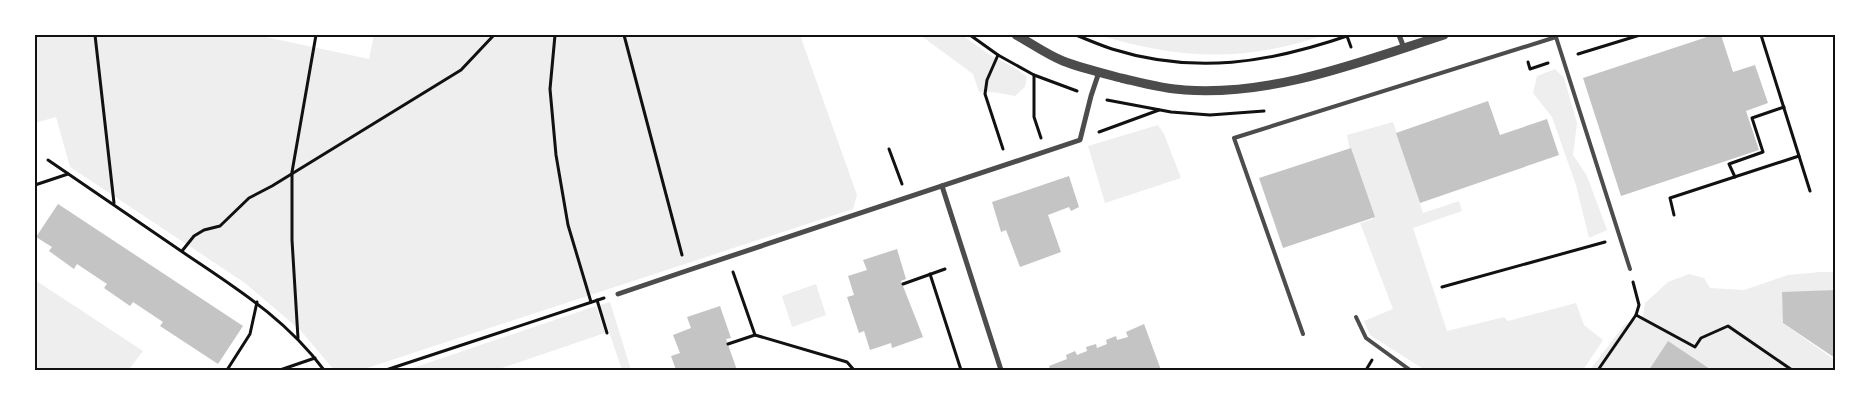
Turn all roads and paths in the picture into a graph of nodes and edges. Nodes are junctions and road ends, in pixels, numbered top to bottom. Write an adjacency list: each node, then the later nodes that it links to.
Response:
1 (96, 35): 34 (path)
2 (316, 35): 27 (path)
3 (494, 35): 27 (path)
4 (555, 35): 48 (path)
5 (624, 35): 40 (path)
6 (970, 35): 15 (path)
7 (1016, 35): 16 (street)
8 (1076, 35): 9 (path)
9 (1350, 35)
10 (1399, 35): 14 (street)
11 (1444, 35): 14 (street)
12 (1761, 35): 19 (path)
13 (1555, 36): 36 (lane); 52 (lane)
14 (1404, 48): 16 (street)
15 (998, 55): 17 (path); 26 (path)
16 (1099, 72): 18 (street)
17 (1034, 75): 18 (path); 23 (path)
18 (1091, 96): 21 (street)
19 (1784, 107): 24 (path); 29 (path)
20 (1159, 110): 21 (path)
21 (1080, 140): 23 (street)
22 (889, 149): 33 (path)
23 (1045, 152): 26 (street)
24 (1799, 156): 29 (path); 32 (path)
25 (48, 160): 28 (path)
26 (1008, 163): 31 (street)
27 (292, 172): 37 (path); 54 (path)
28 (68, 174): 30 (path); 34 (path)
29 (1735, 178): 35 (path)
30 (35, 185)
31 (942, 186): 33 (street); 63 (street)
32 (1810, 191)
33 (907, 197): 40 (street)
34 (114, 204): 37 (path)
35 (1674, 215)
36 (1620, 238): 39 (lane); 44 (path)
37 (182, 252): 47 (path)
38 (945, 269): 42 (path)
39 (1630, 269): 49 (path)
40 (686, 270): 45 (street)
41 (734, 273): 53 (path)
42 (930, 274): 43 (path); 62 (path)
43 (903, 284)
44 (1442, 287)
45 (618, 294): 46 (path)
46 (597, 300): 48 (path); 51 (path)
47 (257, 302): 54 (path); 57 (path)
48 (591, 302): 60 (path)
49 (1636, 315): 65 (path); 66 (path)
50 (1356, 317): 64 (lane)
51 (607, 333)
52 (1303, 334)
53 (755, 335): 55 (path); 61 (path)
54 (298, 338): 56 (path)
55 (728, 344)
56 (315, 358): 58 (path); 59 (path)
57 (227, 370)
58 (280, 370)
59 (324, 370)
60 (386, 370)
61 (854, 370)
62 (961, 370)
63 (1001, 370)
64 (1410, 370)
65 (1598, 370)
66 (1792, 370)

